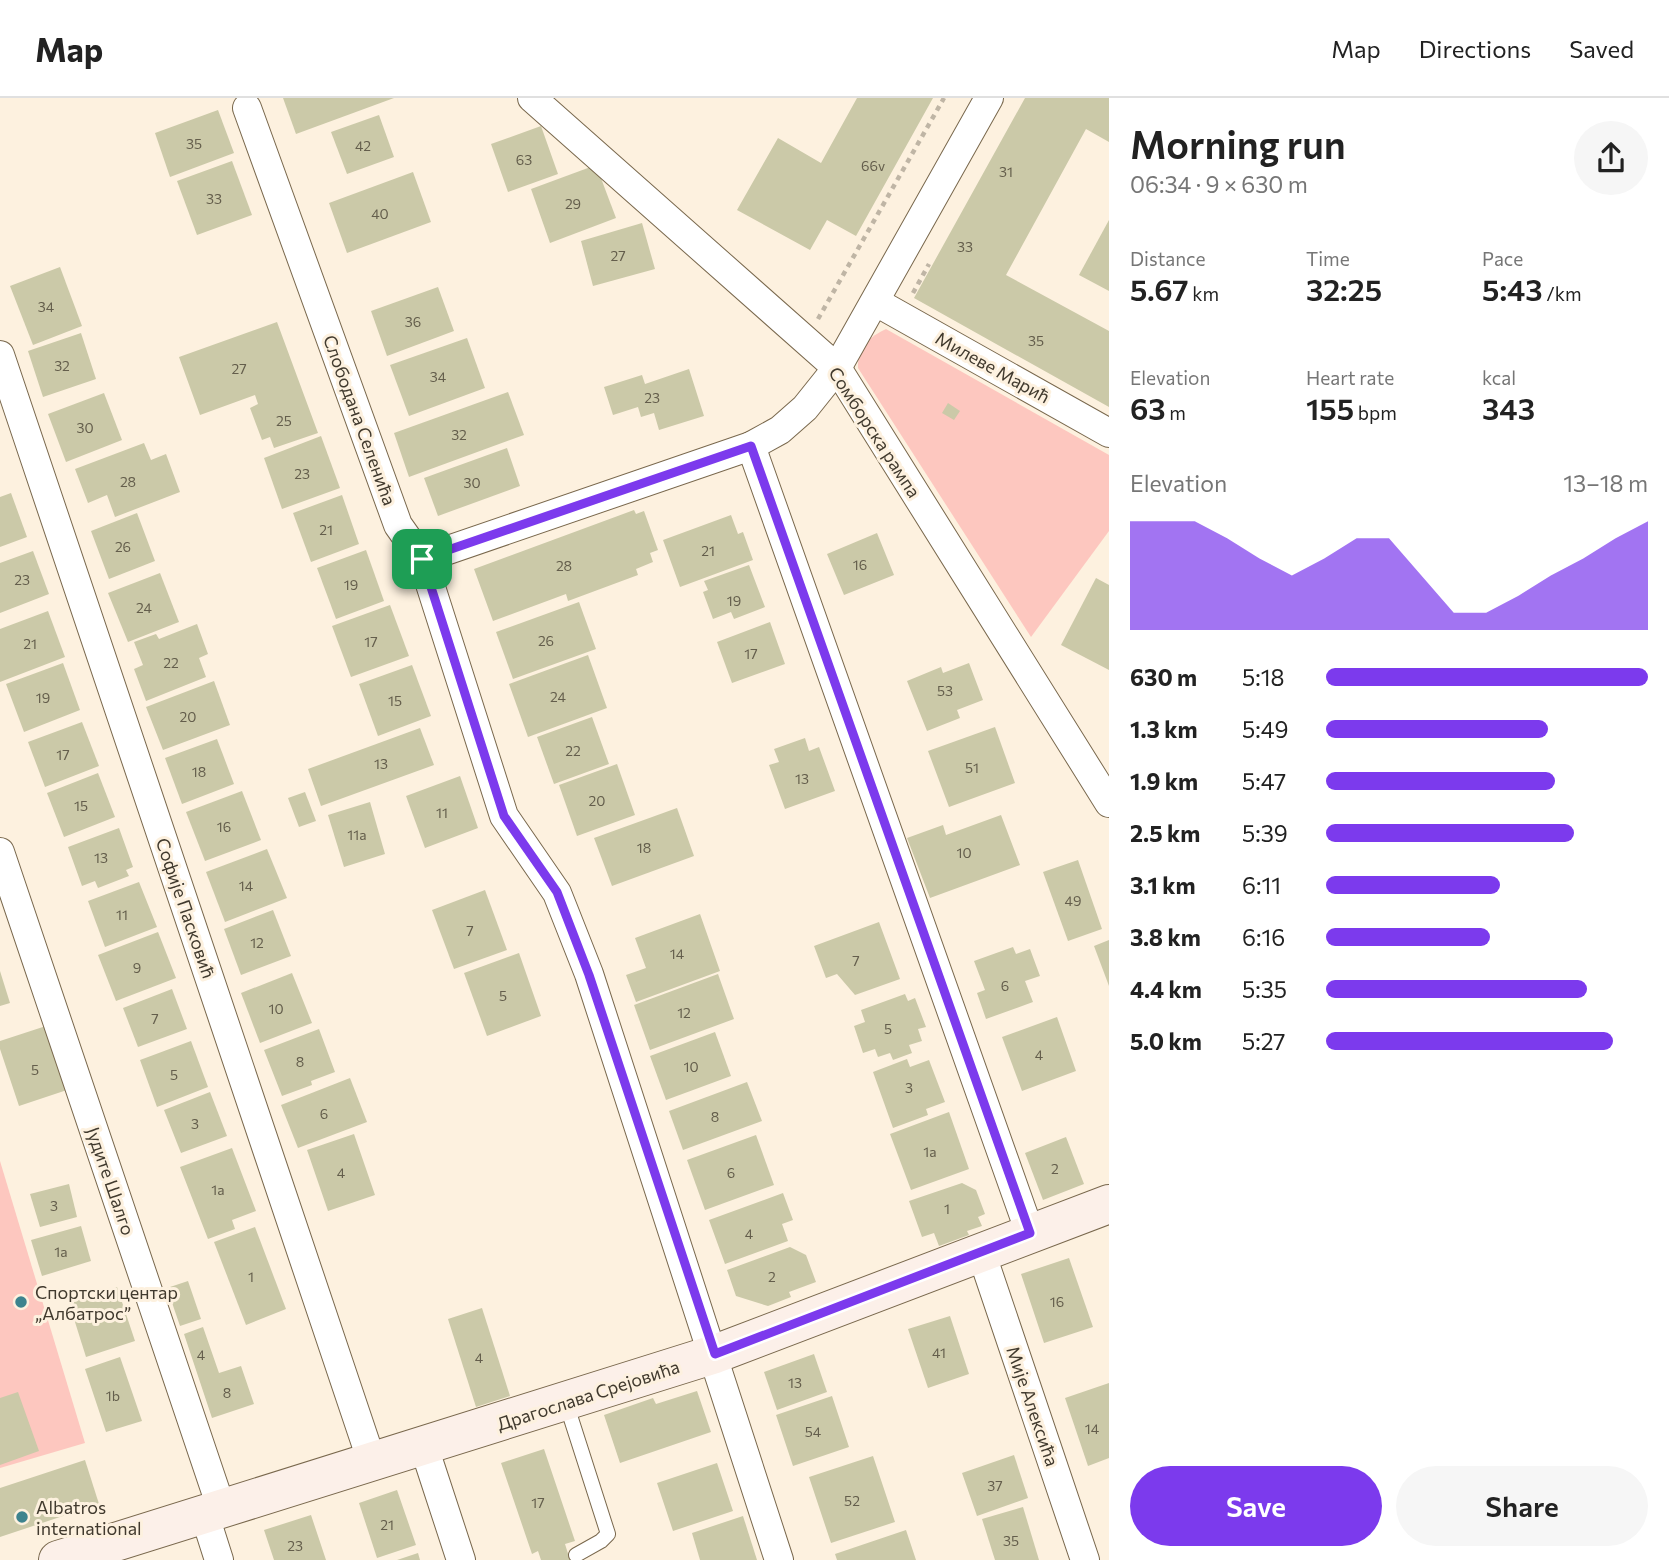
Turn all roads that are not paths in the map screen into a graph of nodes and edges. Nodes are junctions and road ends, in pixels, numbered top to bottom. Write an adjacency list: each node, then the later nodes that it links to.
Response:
1 (532, 98): 6 (street, Сомборска рампа)
2 (989, 98): 4 (street)
3 (247, 107): 9 (street, Слободана Селенића)
4 (876, 302): 6 (street); 7 (street, Милеве Марић)
5 (0, 355): 18 (street, Софије Пасковић)
6 (837, 368): 8 (street); 10 (street, Сомборска рампа)
7 (1109, 433)
8 (751, 446): 9 (street); 13 (street)
9 (422, 559): 15 (street, Слободана Селенића)
10 (1105, 784)
11 (0, 852): 19 (street, Јудите Шалго)
12 (1109, 1204): 13 (street, Драгослава Срејовића)
13 (1030, 1233): 14 (street, Драгослава Срејовића)
14 (981, 1252): 15 (street, Драгослава Срејовића); 25 (street, Мије Алексића)
15 (715, 1354): 16 (street, Драгослава Срејовића); 24 (street, Слободана Селенића)
16 (566, 1402): 17 (street, Драгослава Срејовића); 20 (lane)
17 (424, 1447): 18 (street, Драгослава Срејовића); 23 (street)
18 (372, 1462): 19 (street, Драгослава Срејовића)
19 (214, 1513): 21 (street, Драгослава Срејовића); 22 (street, Јудите Шалго)
20 (576, 1555)
21 (58, 1560)
22 (219, 1560)
23 (461, 1560)
24 (779, 1560)
25 (1085, 1560)

